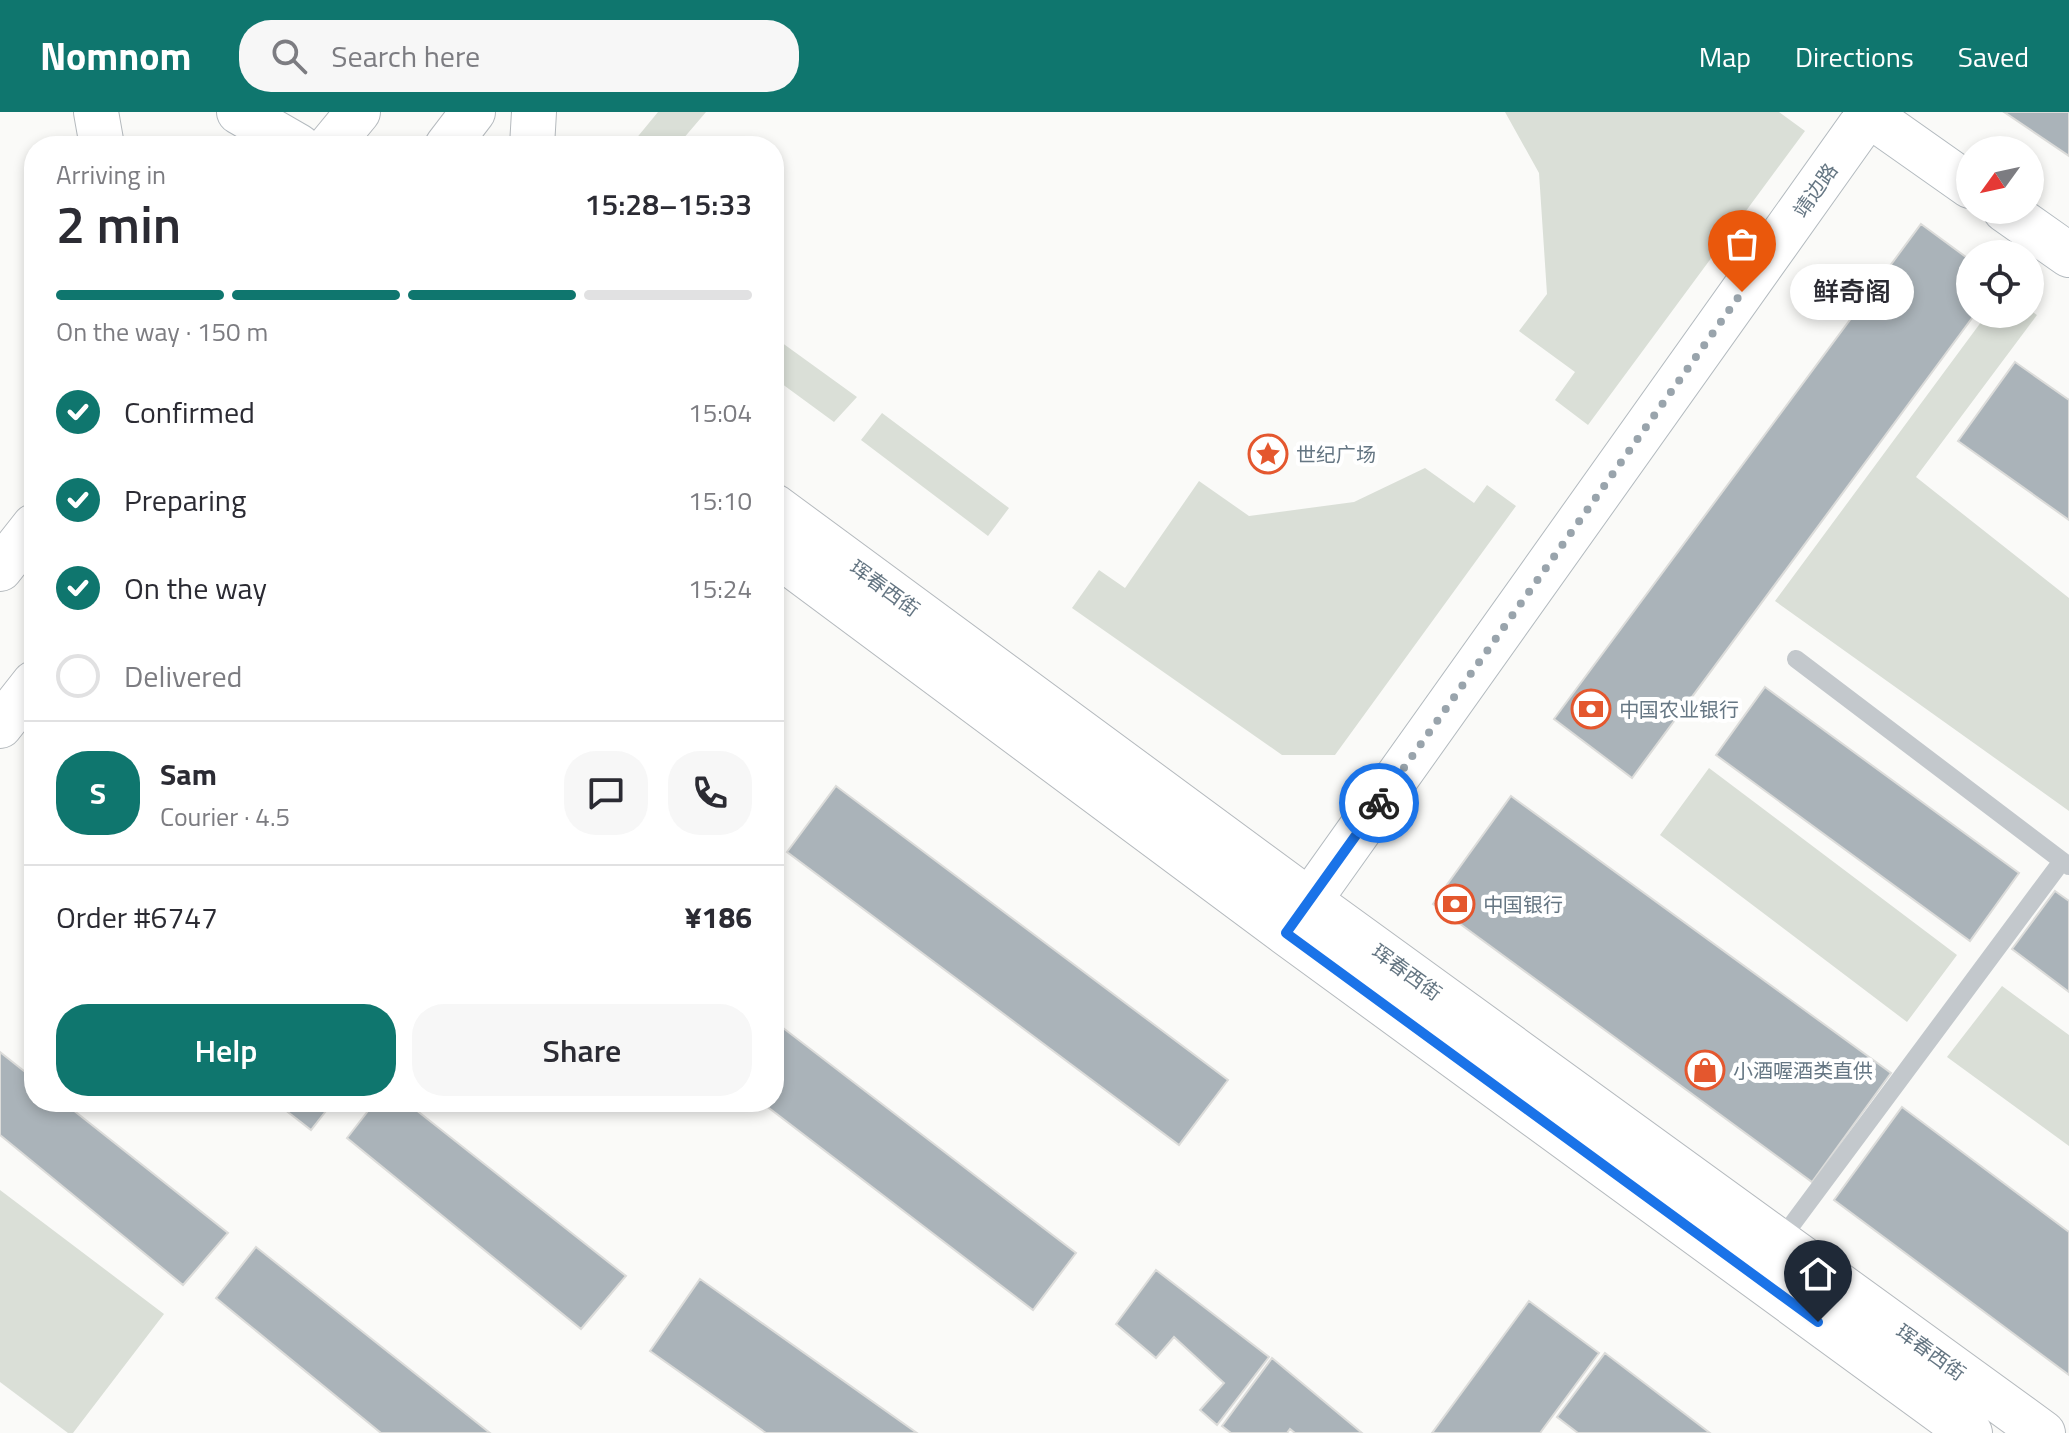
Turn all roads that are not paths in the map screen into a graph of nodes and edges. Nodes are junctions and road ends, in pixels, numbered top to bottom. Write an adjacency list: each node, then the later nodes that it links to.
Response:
1 (96, 112): 8 (main road)
2 (230, 112): 9 (main road)
3 (239, 112): 10 (main road)
4 (358, 112): 11 (main road)
5 (473, 112): 12 (main road)
6 (534, 112): 13 (main road)
7 (1868, 113): 14 (main road); 25 (main road, 靖边路)
8 (100, 136)
9 (246, 136)
10 (281, 136)
11 (338, 136)
12 (455, 136)
13 (533, 136)
14 (1956, 176)
15 (2025, 224): 16 (main road)
16 (2069, 255)
17 (784, 514): 25 (main road, 珲春西街)
18 (24, 539): 20 (main road)
19 (784, 559): 25 (main road, 珲春西街)
20 (0, 569)
21 (1796, 659): 24 (lane)
22 (24, 696): 23 (main road)
23 (0, 726)
24 (2065, 864): 26 (lane)
25 (1298, 917): 26 (main road, 珲春西街); 27 (main road, 珲春西街)
26 (1779, 1242): 28 (main road, 珲春西街)
27 (1970, 1433)
28 (2043, 1433)

